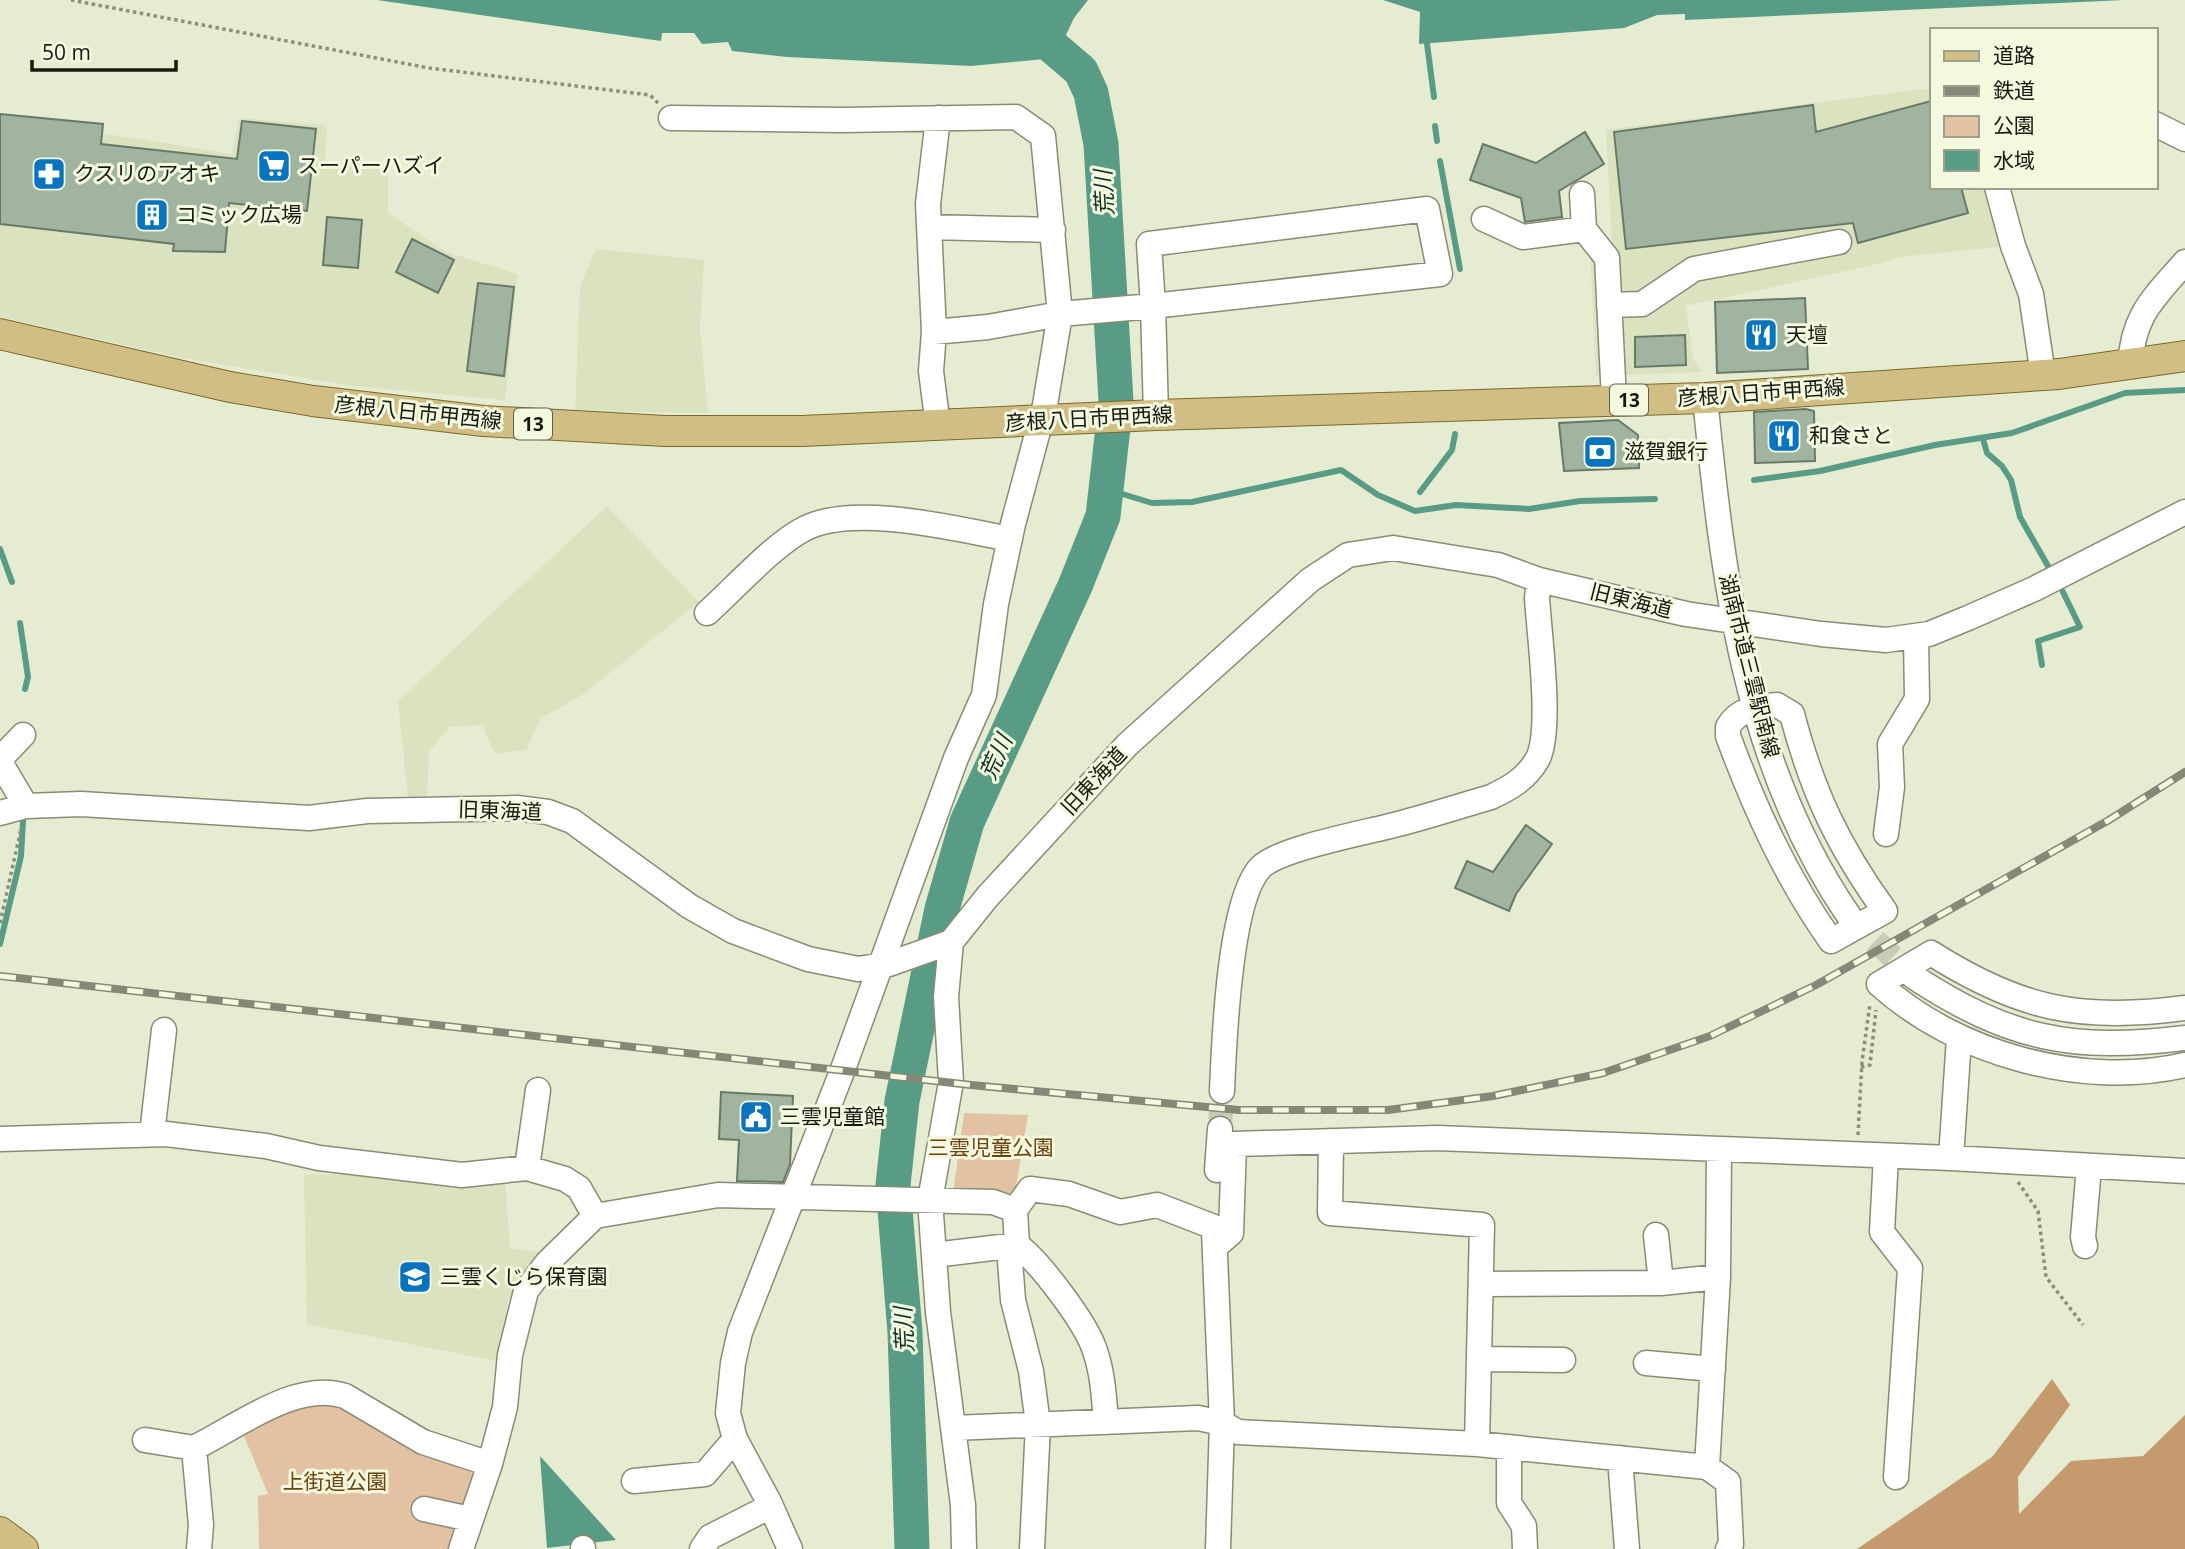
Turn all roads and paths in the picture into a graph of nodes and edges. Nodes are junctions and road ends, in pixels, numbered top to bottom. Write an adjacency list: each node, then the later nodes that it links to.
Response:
1 (71, 0): 2 (path)
2 (671, 118): 3 (street)
3 (938, 118): 9 (street); 11 (street)
4 (2157, 125): 5 (street)
5 (2185, 139)
6 (1998, 189): 21 (street)
7 (1582, 194): 10 (street)
8 (1484, 219): 10 (street)
9 (929, 228): 11 (street); 17 (street)
10 (1584, 229): 14 (street)
11 (1052, 230): 16 (street)
12 (1839, 242): 14 (street)
13 (2185, 262): 20 (street)
14 (1609, 305): 23 (street)
15 (1143, 308): 15 (street); 16 (street); 24 (street)
16 (1064, 313): 17 (street); 25 (street)
17 (934, 332): 26 (street)
18 (0, 334): 26 (main road, 彦根八日市甲西線 / 13)
19 (2185, 356): 20 (main road, 彦根八日市甲西線 / 13)
20 (2130, 366): 21 (main road, 彦根八日市甲西線 / 13)
21 (2043, 375): 22 (main road, 彦根八日市甲西線 / 13)
22 (1705, 398): 23 (main road, 彦根八日市甲西線 / 13); 31 (street, 湖南市道三雲駅南線)
23 (1614, 400): 24 (main road, 彦根八日市甲西線 / 13)
24 (1142, 416): 25 (main road, 彦根八日市甲西線 / 13)
25 (1040, 421): 26 (main road, 彦根八日市甲西線 / 13); 28 (street)
26 (938, 426)
27 (2185, 512): 32 (street, 旧東海道)
28 (1010, 539): 30 (street); 42 (street)
29 (1539, 580): 31 (street, 旧東海道); 41 (street, 旧東海道); 53 (street)
30 (707, 613)
31 (1733, 620): 32 (street, 旧東海道); 33 (street, 湖南市道三雲駅南線)
32 (1916, 636): 38 (street)
33 (1755, 708): 33 (street); 39 (street, 湖南市道三雲駅南線)
34 (23, 735): 35 (street)
35 (0, 761): 36 (street)
36 (26, 806): 37 (street, 旧東海道); 40 (path); 42 (street, 旧東海道)
37 (0, 813)
38 (1886, 834)
39 (1849, 916)
40 (0, 923)
41 (951, 942): 42 (street, 旧東海道); 67 (street)
42 (885, 965): 66 (street)
43 (1914, 977): 49 (street)
44 (1878, 998): 51 (path)
45 (1870, 1003): 51 (path)
46 (2185, 1008): 48 (street)
47 (164, 1030): 55 (street)
48 (1959, 1038): 50 (street); 61 (street)
49 (2185, 1038)
50 (2185, 1065)
51 (1861, 1067): 59 (path)
52 (538, 1090): 64 (street)
53 (1222, 1091)
54 (1220, 1129): 71 (street)
55 (152, 1134): 56 (street); 64 (street)
56 (0, 1139)
57 (1331, 1141): 58 (street); 71 (street); 77 (street)
58 (1718, 1149): 59 (street); 75 (street)
59 (1856, 1155): 60 (street)
60 (1886, 1156): 61 (street); 95 (street)
61 (1951, 1158): 62 (street)
62 (1996, 1161): 63 (street); 78 (path)
63 (2089, 1167): 65 (street); 73 (street)
64 (527, 1168): 69 (street)
65 (2185, 1171)
66 (790, 1198): 67 (street); 69 (street); 87 (street)
67 (924, 1201): 68 (street); 74 (street)
68 (1015, 1210): 71 (street); 72 (street)
69 (595, 1216): 93 (street)
70 (1656, 1235): 76 (street)
71 (1215, 1237): 84 (street)
72 (1017, 1245): 74 (street); 83 (street); 85 (street)
73 (2085, 1246)
74 (934, 1255): 86 (street)
75 (1718, 1277): 76 (street); 82 (street)
76 (1661, 1283): 77 (street)
77 (1481, 1284): 79 (street)
78 (2083, 1325)
79 (1479, 1359): 80 (street); 89 (street)
80 (1563, 1360)
81 (1646, 1363): 82 (street)
82 (1713, 1369): 94 (street)
83 (1106, 1422): 84 (street); 85 (street)
84 (1222, 1423): 89 (street); 108 (street)
85 (1038, 1424): 86 (street); 107 (street)
86 (953, 1428): 106 (street)
87 (735, 1439): 96 (street); 97 (street)
88 (145, 1440): 90 (street)
89 (1477, 1444): 91 (street)
90 (194, 1448): 93 (street); 102 (street)
91 (1509, 1448): 92 (street); 109 (street)
92 (1620, 1458): 94 (street); 110 (street)
93 (489, 1464): 99 (street)
94 (1707, 1466): 111 (street)
95 (1896, 1477)
96 (634, 1481)
97 (771, 1506): 104 (street); 105 (street)
98 (424, 1509): 99 (street)
99 (470, 1519): 103 (street)
100 (0, 1532): 101 (main road)
101 (23, 1549)
102 (199, 1549)
103 (461, 1549)
104 (702, 1549)
105 (790, 1549)
106 (964, 1549)
107 (1032, 1549)
108 (1218, 1549)
109 (1525, 1549)
110 (1627, 1549)
111 (1728, 1549)

